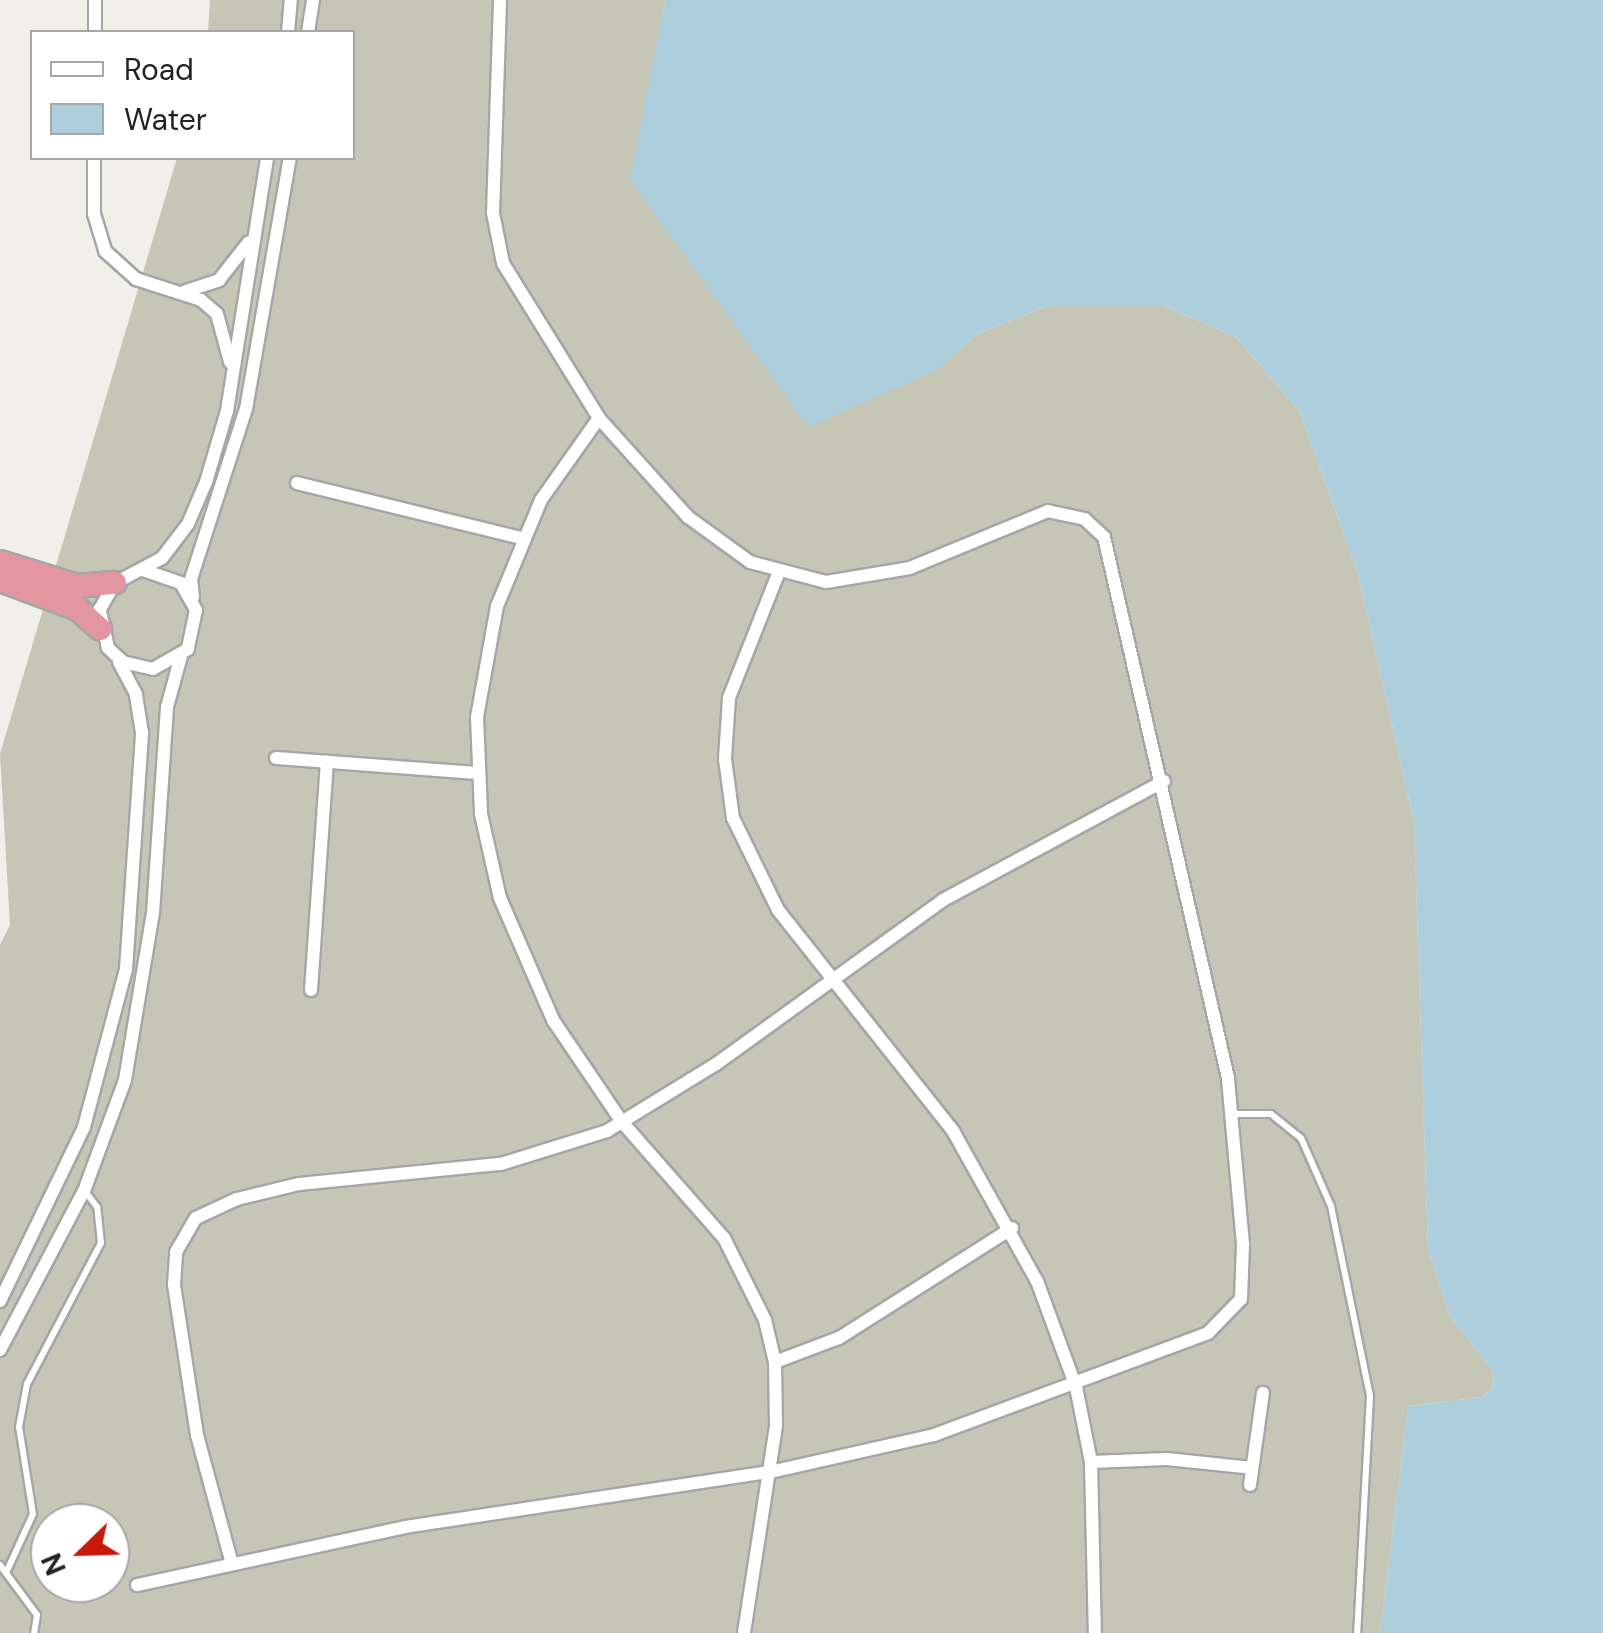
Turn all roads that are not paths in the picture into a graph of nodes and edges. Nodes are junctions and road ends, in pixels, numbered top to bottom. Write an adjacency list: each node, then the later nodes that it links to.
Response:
1 (95, 0): 5 (street)
2 (292, 0): 6 (street)
3 (312, 0): 7 (street)
4 (500, 0): 14 (street)
5 (95, 30)
6 (288, 30)
7 (308, 30)
8 (94, 160): 12 (street)
9 (267, 160): 11 (street)
10 (290, 160): 22 (street)
11 (254, 233): 12 (street); 13 (street)
12 (173, 292): 13 (street)
13 (232, 374): 18 (street)
14 (599, 418): 16 (street); 19 (street)
15 (297, 483): 16 (street)
16 (521, 538): 28 (street)
17 (0, 562): 21 (highway)
18 (143, 570): 21 (street); 22 (street)
19 (778, 574): 29 (street); 30 (street)
20 (0, 580): 23 (highway)
21 (115, 583): 23 (street)
22 (193, 600): 25 (street)
23 (100, 630): 24 (street)
24 (115, 656): 25 (street); 36 (street)
25 (181, 656): 34 (street)
26 (276, 758): 27 (street)
27 (327, 762): 28 (street); 31 (street)
28 (477, 773): 33 (street)
29 (1164, 782): 30 (street); 32 (street)
30 (829, 979): 33 (street); 35 (street)
31 (312, 990)
32 (1230, 1114): 39 (street); 52 (lane)
33 (622, 1122): 38 (street); 45 (street)
34 (84, 1191): 37 (street); 47 (lane)
35 (1012, 1228): 38 (street); 39 (street)
36 (0, 1300)
37 (0, 1350)
38 (775, 1362): 43 (street)
39 (1076, 1386): 41 (street); 43 (street)
40 (1263, 1394): 42 (street)
41 (1091, 1462): 42 (street); 51 (street)
42 (1252, 1468): 44 (street)
43 (770, 1472): 45 (street); 50 (street)
44 (1250, 1486)
45 (232, 1564): 48 (street)
46 (0, 1565): 47 (lane)
47 (6, 1573): 49 (lane)
48 (137, 1586)
49 (34, 1633)
50 (744, 1633)
51 (1095, 1633)
52 (1356, 1633)

